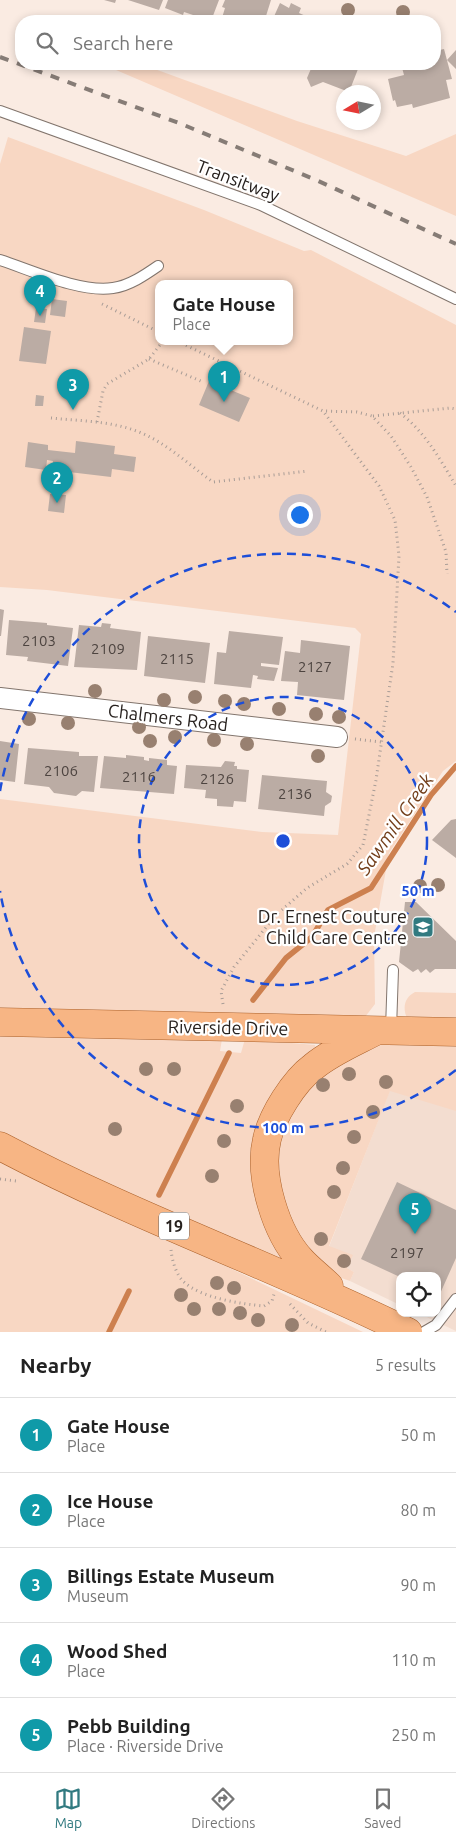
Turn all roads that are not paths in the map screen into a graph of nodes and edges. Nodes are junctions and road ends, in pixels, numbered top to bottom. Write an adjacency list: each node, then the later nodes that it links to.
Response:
1 (0, 111): 4 (lane, Transitway)
2 (0, 260): 3 (lane)
3 (158, 266)
4 (456, 299)
5 (0, 698): 6 (street, Chalmers Road)
6 (337, 737)
7 (393, 970): 9 (lane)
8 (0, 1022): 9 (main road, Riverside Drive)
9 (383, 1031): 10 (main road, Riverside Drive); 13 (main road)
10 (456, 1032)
11 (0, 1146): 13 (main road, 19)
12 (456, 1299): 15 (lane)
13 (349, 1303): 14 (main road, 19)
14 (408, 1332)
15 (424, 1332)

